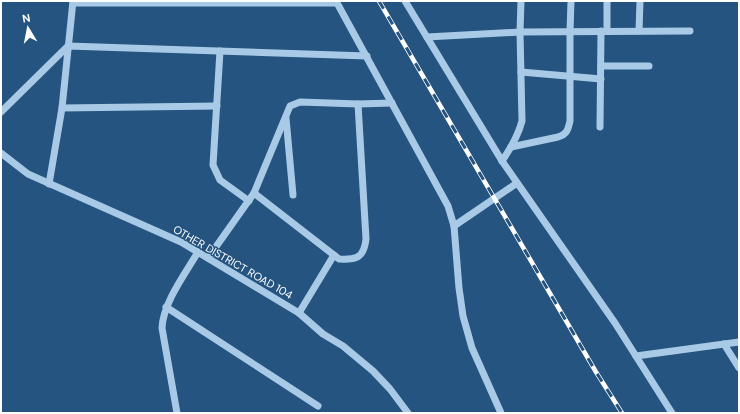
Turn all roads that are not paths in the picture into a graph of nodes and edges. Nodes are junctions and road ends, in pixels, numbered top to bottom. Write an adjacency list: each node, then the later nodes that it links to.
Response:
1 (405, 1): 13 (street)
2 (521, 1): 12 (street)
3 (571, 1): 8 (street)
4 (607, 1): 9 (street)
5 (640, 1): 10 (street)
6 (73, 2): 7 (street); 14 (street)
7 (337, 2): 16 (street)
8 (570, 31): 9 (street); 12 (street); 20 (street)
9 (604, 31): 10 (street); 17 (street)
10 (639, 31): 11 (street)
11 (690, 31)
12 (520, 32): 13 (street); 19 (street)
13 (427, 37): 31 (street)
14 (68, 46): 15 (street); 25 (street); 26 (street)
15 (220, 51): 16 (street); 24 (street)
16 (367, 56): 22 (street)
17 (601, 66): 18 (street); 21 (street)
18 (649, 66)
19 (521, 72): 20 (street); 29 (street)
20 (570, 76): 21 (street); 29 (street)
21 (601, 79): 28 (street)
22 (392, 103): 23 (street); 37 (street)
23 (358, 104): 27 (street); 39 (street)
24 (217, 106): 25 (street); 36 (street)
25 (62, 108): 33 (street)
26 (1, 112)
27 (285, 116): 34 (street); 35 (street)
28 (600, 127)
29 (512, 147): 31 (street)
30 (1, 153): 33 (street, OTHER DISTRICT ROAD 104)
31 (502, 161): 32 (street)
32 (517, 183): 37 (street); 45 (street)
33 (49, 184): 38 (street, OTHER DISTRICT ROAD 104)
34 (254, 193): 36 (street); 39 (street)
35 (293, 195)
36 (249, 201): 40 (street)
37 (454, 226): 50 (street)
38 (198, 252): 40 (street, OTHER DISTRICT ROAD 104); 41 (street)
39 (334, 255): 42 (street)
40 (208, 258): 42 (street, OTHER DISTRICT ROAD 104)
41 (166, 307): 47 (street); 48 (street)
42 (299, 313): 49 (street, OTHER DISTRICT ROAD 104)
43 (739, 342): 44 (street)
44 (724, 344): 45 (street); 46 (street)
45 (636, 356): 51 (street)
46 (739, 368)
47 (318, 406)
48 (177, 413)
49 (408, 413)
50 (501, 413)
51 (672, 413)

